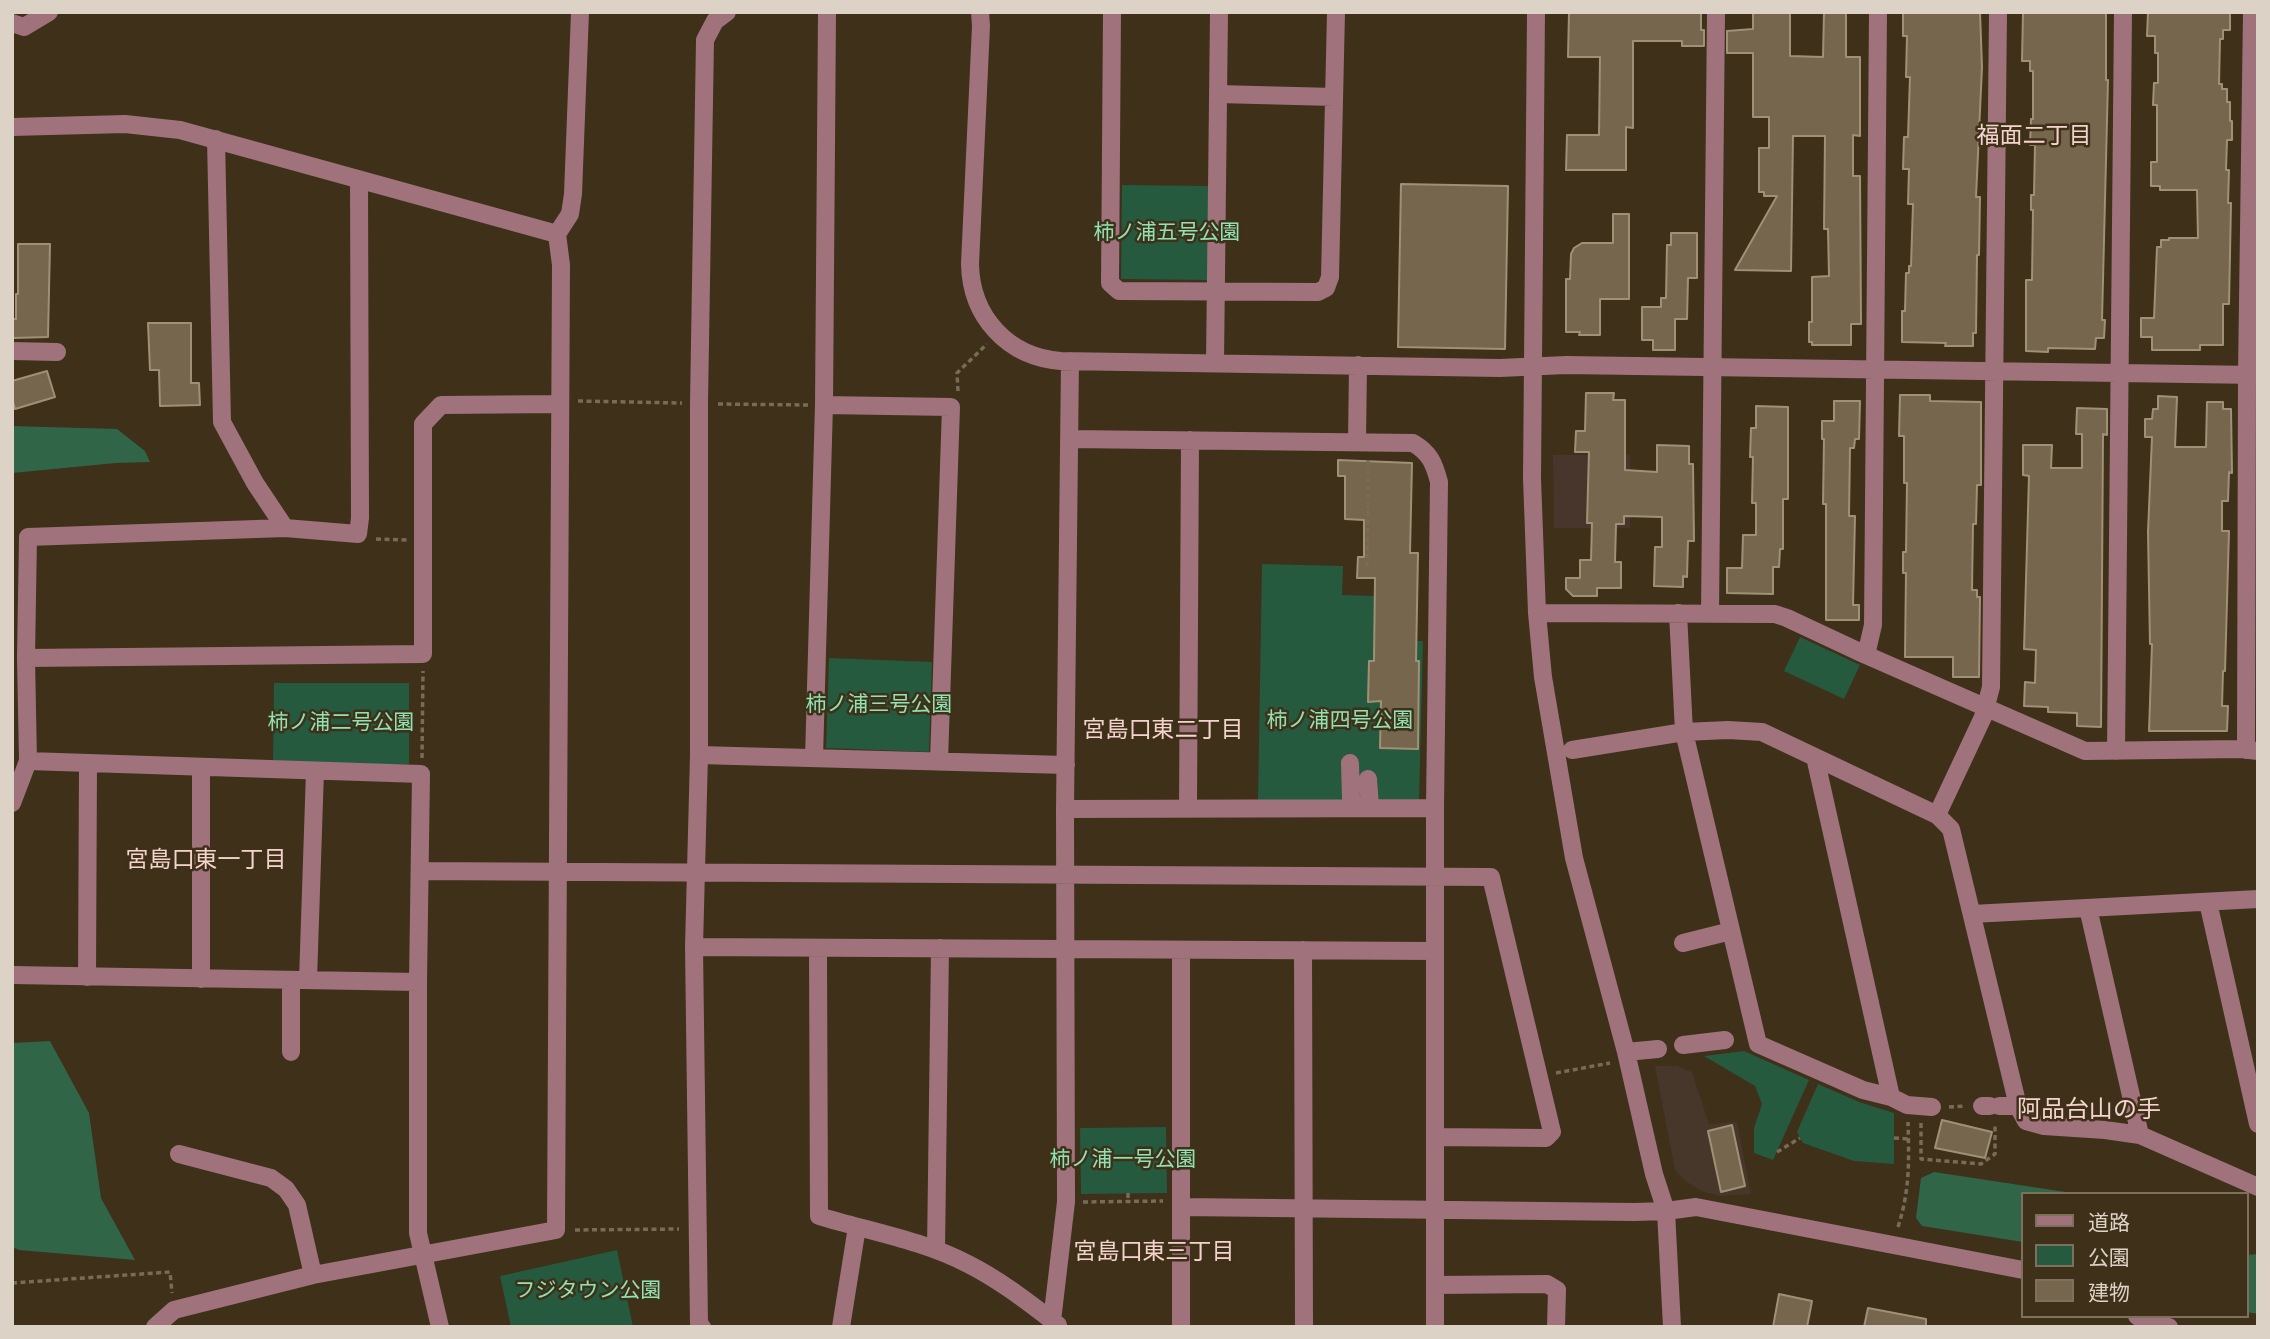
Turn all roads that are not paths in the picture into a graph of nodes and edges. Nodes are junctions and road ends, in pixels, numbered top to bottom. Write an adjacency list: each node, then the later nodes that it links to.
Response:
1 (48, 12): 15 (street)
2 (580, 12): 21 (street)
3 (727, 12): 51 (street)
4 (827, 12): 35 (street)
5 (979, 12): 25 (street)
6 (1112, 12): 22 (street)
7 (1220, 12): 16 (street)
8 (1336, 12): 17 (street)
9 (1536, 12): 28 (street)
10 (1716, 12): 29 (street)
11 (1878, 12): 30 (street)
12 (1998, 12): 31 (street)
13 (2123, 12): 32 (street)
14 (2252, 12): 33 (street)
15 (12, 23)
16 (1218, 94): 17 (street); 22 (street)
17 (1334, 97): 22 (street)
18 (12, 127): 19 (street)
19 (216, 139): 20 (street); 39 (street)
20 (359, 178): 21 (street); 39 (street)
21 (557, 234): 34 (street)
22 (1216, 290): 26 (street)
23 (12, 351): 24 (street)
24 (57, 352)
25 (1070, 360): 26 (street); 36 (street)
26 (1215, 362): 27 (street)
27 (1358, 365): 28 (street); 38 (street)
28 (1533, 367): 29 (street); 40 (street)
29 (1712, 367): 30 (street); 42 (street)
30 (1875, 369): 31 (street); 43 (street)
31 (1995, 371): 32 (street); 46 (street)
32 (2120, 373): 33 (street); 50 (street)
33 (2252, 374): 44 (street)
34 (567, 403): 45 (street); 69 (street)
35 (824, 405): 53 (street); 55 (street)
36 (1070, 439): 37 (street); 58 (street)
37 (1191, 440): 38 (street); 64 (street)
38 (1357, 442): 65 (street)
39 (285, 528): 45 (street)
40 (1537, 613): 41 (street); 95 (street)
41 (1678, 613): 42 (street); 47 (street)
42 (1710, 613): 43 (street)
43 (1866, 655): 46 (street)
44 (2252, 656): 49 (street)
45 (26, 658): 54 (street)
46 (1987, 708): 50 (street); 67 (street)
47 (1684, 732): 48 (street); 52 (street); 77 (street)
48 (1572, 750)
49 (2252, 750): 50 (street)
50 (2116, 751)
51 (699, 755): 53 (street); 70 (street)
52 (1815, 757): 67 (street); 91 (street)
53 (814, 758): 55 (street)
54 (28, 761): 57 (street); 62 (street)
55 (939, 761): 58 (street)
56 (1350, 763): 63 (street)
57 (88, 764): 59 (street); 87 (street)
58 (1066, 765): 66 (street)
59 (201, 768): 60 (street); 88 (street)
60 (315, 771): 68 (street); 89 (street)
61 (1368, 779): 63 (street)
62 (12, 803)
63 (1362, 807): 64 (street); 65 (street)
64 (1188, 808): 66 (street)
65 (1435, 808): 72 (street)
66 (1065, 809): 71 (street)
67 (1937, 814): 76 (street)
68 (420, 872): 69 (street); 90 (street)
69 (557, 872): 70 (street); 109 (street)
70 (695, 873): 71 (street); 79 (street)
71 (1064, 875): 72 (street); 82 (street)
72 (1435, 877): 85 (street); 100 (street)
73 (2258, 899): 74 (street)
74 (2208, 902): 75 (street); 98 (street)
75 (2088, 908): 76 (street); 99 (street)
76 (1972, 914): 96 (street)
77 (1731, 931): 78 (street); 91 (street)
78 (1684, 943)
79 (694, 947): 81 (street); 117 (street)
80 (940, 948): 81 (street); 82 (street); 108 (street)
81 (818, 949): 107 (street)
82 (1065, 950): 83 (street); 114 (street)
83 (1181, 950): 84 (street); 103 (street)
84 (1303, 950): 85 (street); 104 (street)
85 (1435, 951): 100 (street)
86 (12, 975): 87 (street)
87 (87, 977): 88 (street)
88 (201, 979): 89 (street)
89 (300, 980): 90 (street); 94 (street)
90 (418, 982): 109 (street)
91 (1742, 1041): 92 (street)
92 (1683, 1045)
93 (1658, 1049): 95 (street)
94 (291, 1052)
95 (1626, 1052): 106 (street)
96 (2018, 1107): 97 (street); 99 (street)
97 (1991, 1109)
98 (2258, 1124)
99 (2140, 1135): 102 (street)
100 (1435, 1138): 105 (street)
101 (179, 1154): 111 (street)
102 (2258, 1187)
103 (1182, 1204): 104 (street); 119 (street)
104 (1303, 1207): 105 (street); 120 (street)
105 (1435, 1210): 106 (street); 112 (street)
106 (1666, 1211): 110 (street); 123 (street)
107 (857, 1227): 108 (street); 118 (street)
108 (936, 1250): 114 (street)
109 (423, 1254): 111 (street); 116 (street)
110 (2022, 1270)
111 (313, 1275): 115 (street)
112 (1435, 1285): 121 (street); 122 (street)
113 (2140, 1318): 124 (street)
114 (1056, 1324)
115 (155, 1327)
116 (440, 1327)
117 (702, 1327)
118 (841, 1327)
119 (1181, 1327)
120 (1304, 1327)
121 (1435, 1327)
122 (1556, 1327)
123 (1672, 1327)
124 (2169, 1327)

